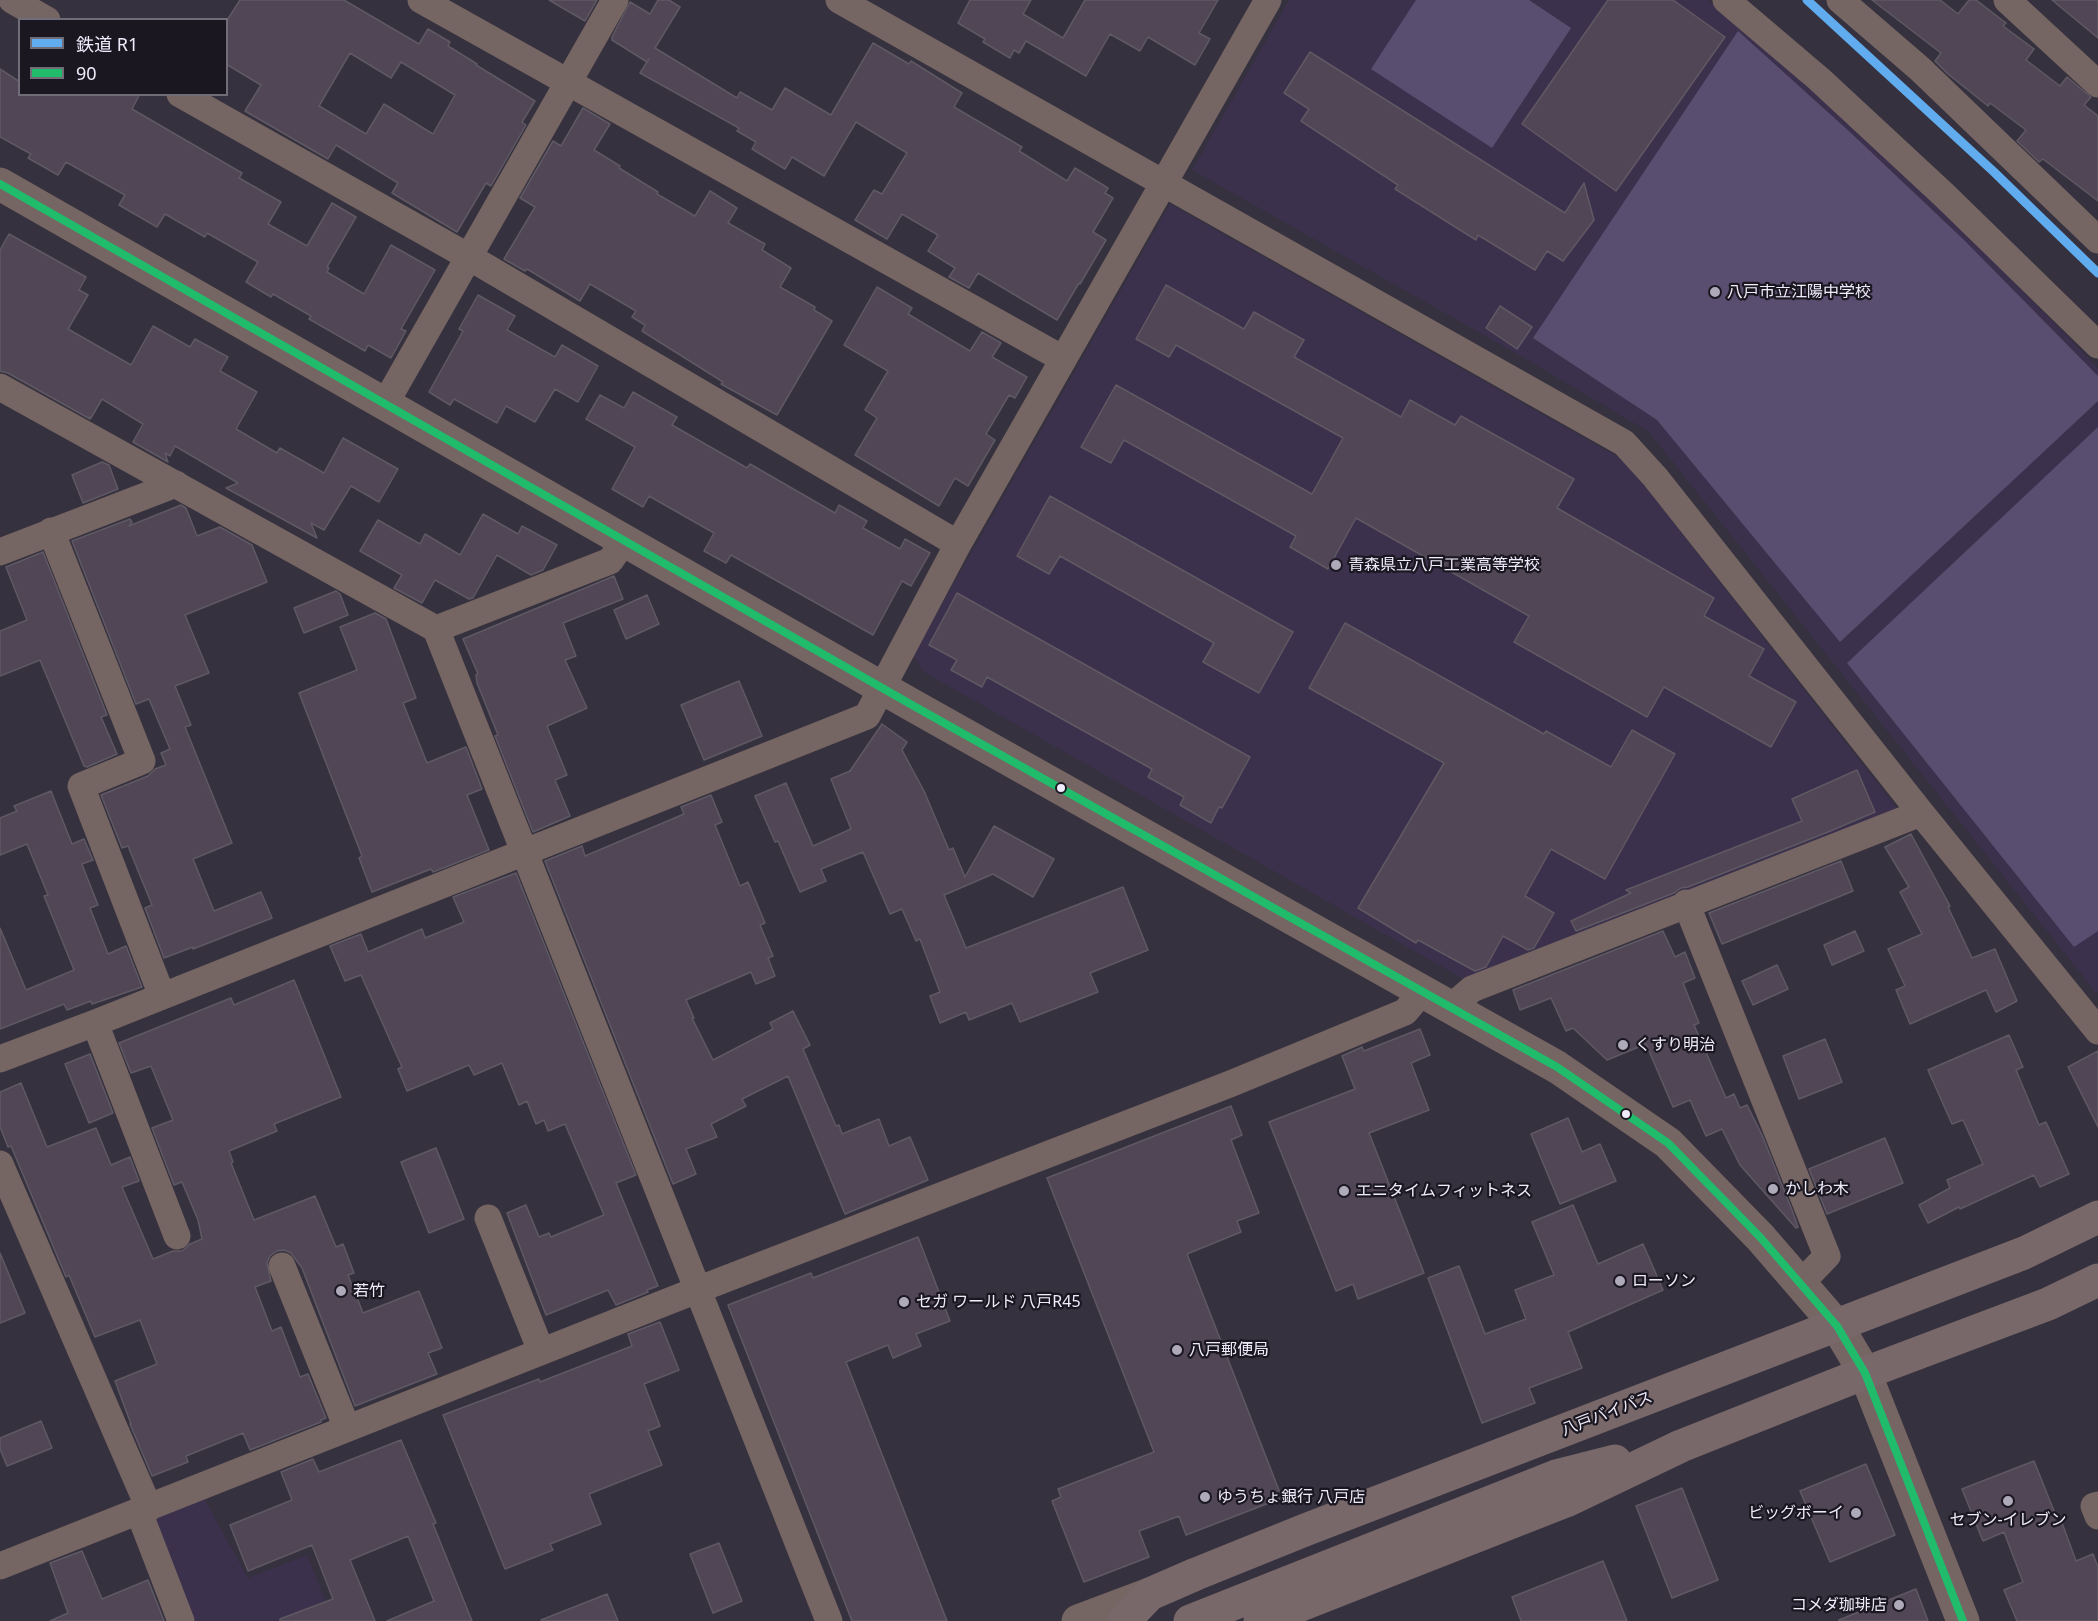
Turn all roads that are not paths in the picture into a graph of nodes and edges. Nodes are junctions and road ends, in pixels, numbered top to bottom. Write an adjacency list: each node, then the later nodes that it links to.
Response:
1 (12, 0): 9 (street)
2 (422, 0): 10 (street)
3 (615, 0): 10 (street)
4 (839, 0): 14 (street)
5 (1269, 0): 14 (street)
6 (1726, 0): 17 (street)
7 (1840, 0): 15 (street)
8 (2007, 0): 11 (street)
9 (43, 18)
10 (568, 82): 16 (street); 18 (street)
11 (2098, 84)
12 (184, 96): 16 (street)
13 (0, 184): 20 (street)
14 (1162, 184): 18 (street); 28 (street)
15 (2098, 240)
16 (469, 257): 20 (street); 24 (street)
17 (2098, 345)
18 (1063, 359): 24 (street)
19 (0, 387): 21 (street)
20 (385, 404): 23 (street)
21 (176, 484): 22 (street); 26 (street)
22 (51, 531): 25 (street); 32 (street)
23 (625, 540): 26 (street); 27 (street)
24 (958, 544): 27 (street)
25 (0, 552)
26 (436, 629): 29 (street)
27 (881, 687): 29 (street); 31 (street)
28 (1921, 813): 30 (street); 35 (street)
29 (525, 851): 32 (street); 44 (street)
30 (1686, 903): 33 (street); 43 (street)
31 (1422, 992): 33 (street); 44 (street)
32 (162, 996): 34 (street)
33 (1450, 1008): 43 (street)
34 (95, 1023): 36 (street); 40 (street)
35 (2098, 1031)
36 (0, 1059)
37 (0, 1164): 51 (street)
38 (2098, 1217): 45 (highway, 八戸バイパス)
39 (488, 1218): 46 (street)
40 (177, 1236)
41 (282, 1266): 48 (street)
42 (2098, 1280): 47 (highway)
43 (1800, 1284): 45 (street)
44 (697, 1290): 46 (street); 56 (street)
45 (1837, 1326): 47 (street); 54 (highway, 八戸バイパス)
46 (541, 1352): 48 (street)
47 (1865, 1373): 49 (highway); 61 (street)
48 (347, 1428): 51 (street)
49 (1681, 1446): 59 (highway); 60 (highway)
50 (2098, 1505): 52 (street)
51 (144, 1510): 53 (street); 55 (street)
52 (2098, 1516)
53 (0, 1566)
54 (1150, 1594): 57 (street); 58 (highway, 八戸バイパス)
55 (181, 1621)
56 (829, 1621)
57 (1078, 1621)
58 (1124, 1621)
59 (1190, 1621)
60 (1260, 1621)
61 (1963, 1621)

